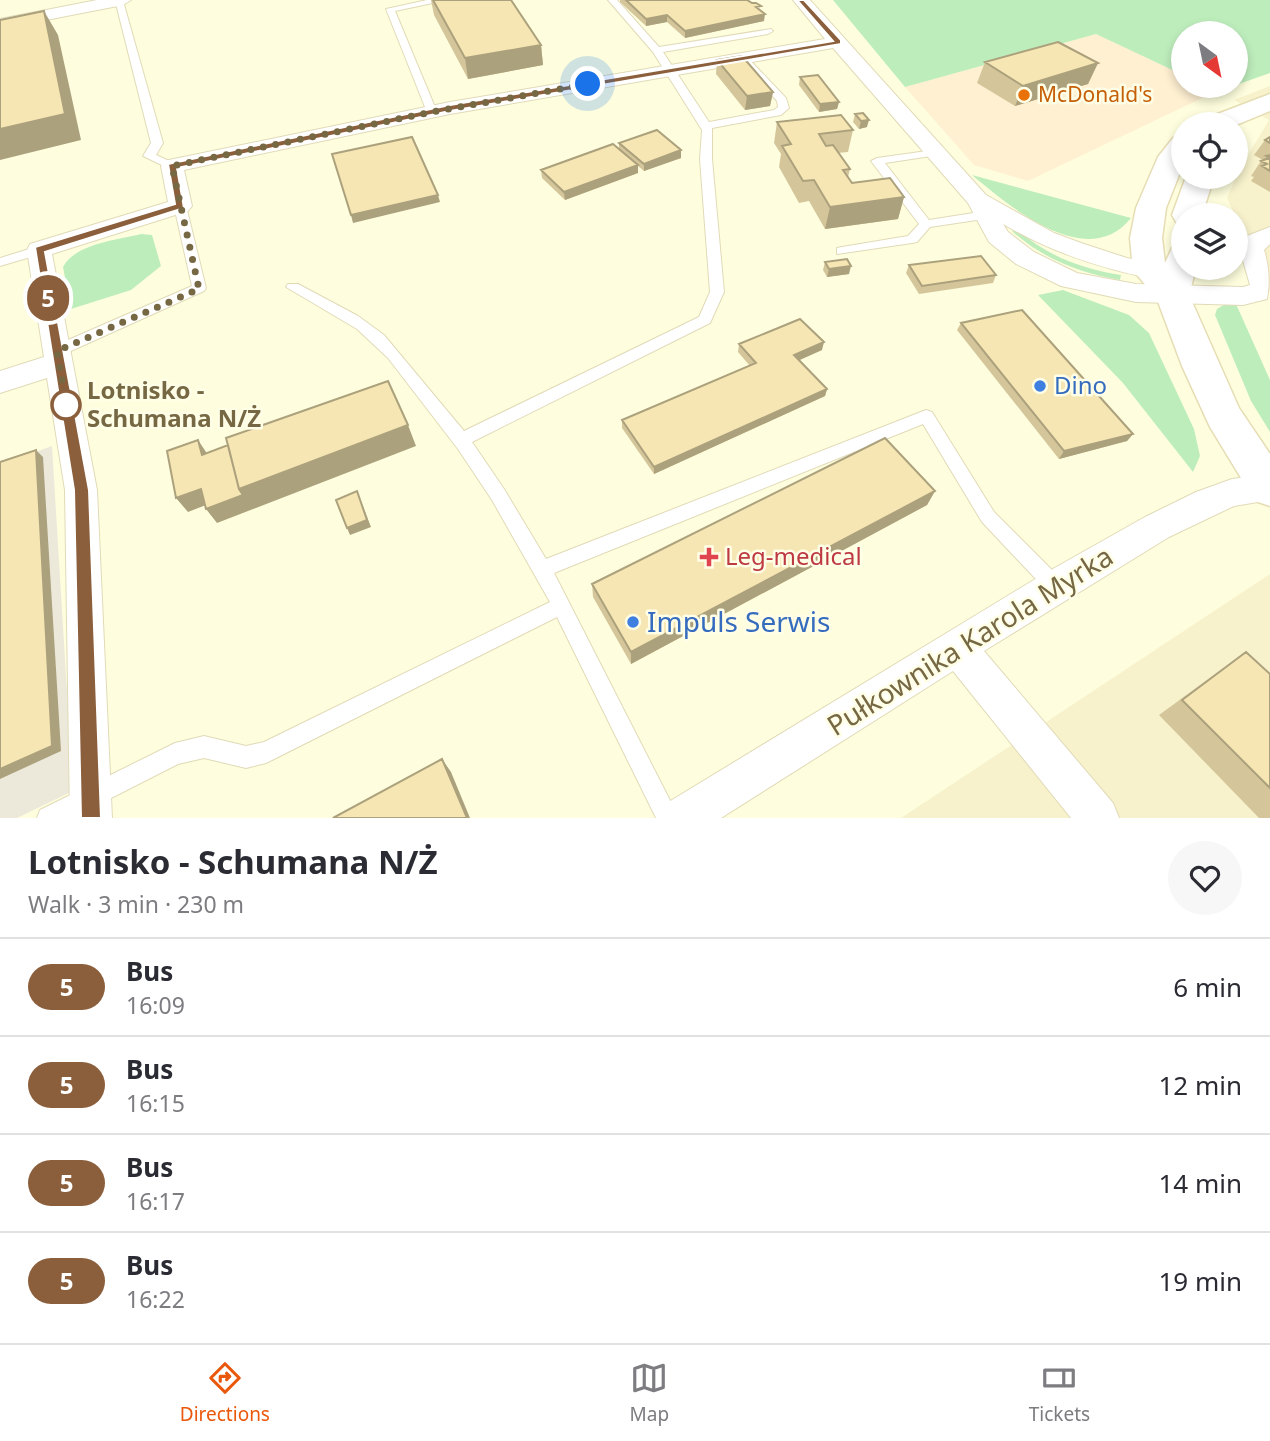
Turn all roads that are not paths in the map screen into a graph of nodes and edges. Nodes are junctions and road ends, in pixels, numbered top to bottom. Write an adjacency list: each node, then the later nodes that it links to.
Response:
1 (121, 0): 5 (street); 17 (lane)
2 (443, 0): 12 (lane)
3 (612, 0): 8 (lane)
4 (801, 0): 7 (street)
5 (0, 24)
6 (768, 31): 8 (lane)
7 (838, 42): 9 (street); 15 (street)
8 (657, 50): 10 (lane)
9 (744, 57): 10 (street); 14 (lane)
10 (670, 69): 12 (street); 14 (lane)
11 (1270, 102): 13 (street)
12 (432, 112): 17 (street)
13 (1248, 115)
14 (706, 126): 29 (lane)
15 (934, 153): 19 (street); 20 (lane)
16 (1171, 159): 25 (street)
17 (172, 166): 18 (street)
18 (180, 206): 22 (street); 27 (lane)
19 (982, 207): 20 (lane); 25 (street); 25 (street)
20 (926, 224): 23 (lane)
21 (1270, 234): 25 (street)
22 (39, 250): 24 (lane); 27 (street)
23 (842, 251)
24 (0, 262)
25 (1170, 274): 30 (street)
26 (293, 287): 29 (lane)
27 (58, 357): 28 (street); 35 (street)
28 (0, 382)
29 (463, 439): 31 (lane)
30 (1269, 488): 32 (street, Pułkownika Karola Myrka)
31 (544, 568): 32 (lane); 33 (lane)
32 (1055, 586): 34 (street, Pułkownika Karola Myrka)
33 (560, 606): 35 (lane); 37 (lane)
34 (958, 648): 38 (street, Pułkownika Karola Myrka); 39 (street)
35 (90, 808): 36 (lane)
36 (48, 818)
37 (668, 818)
38 (682, 818)
39 (1098, 818)

